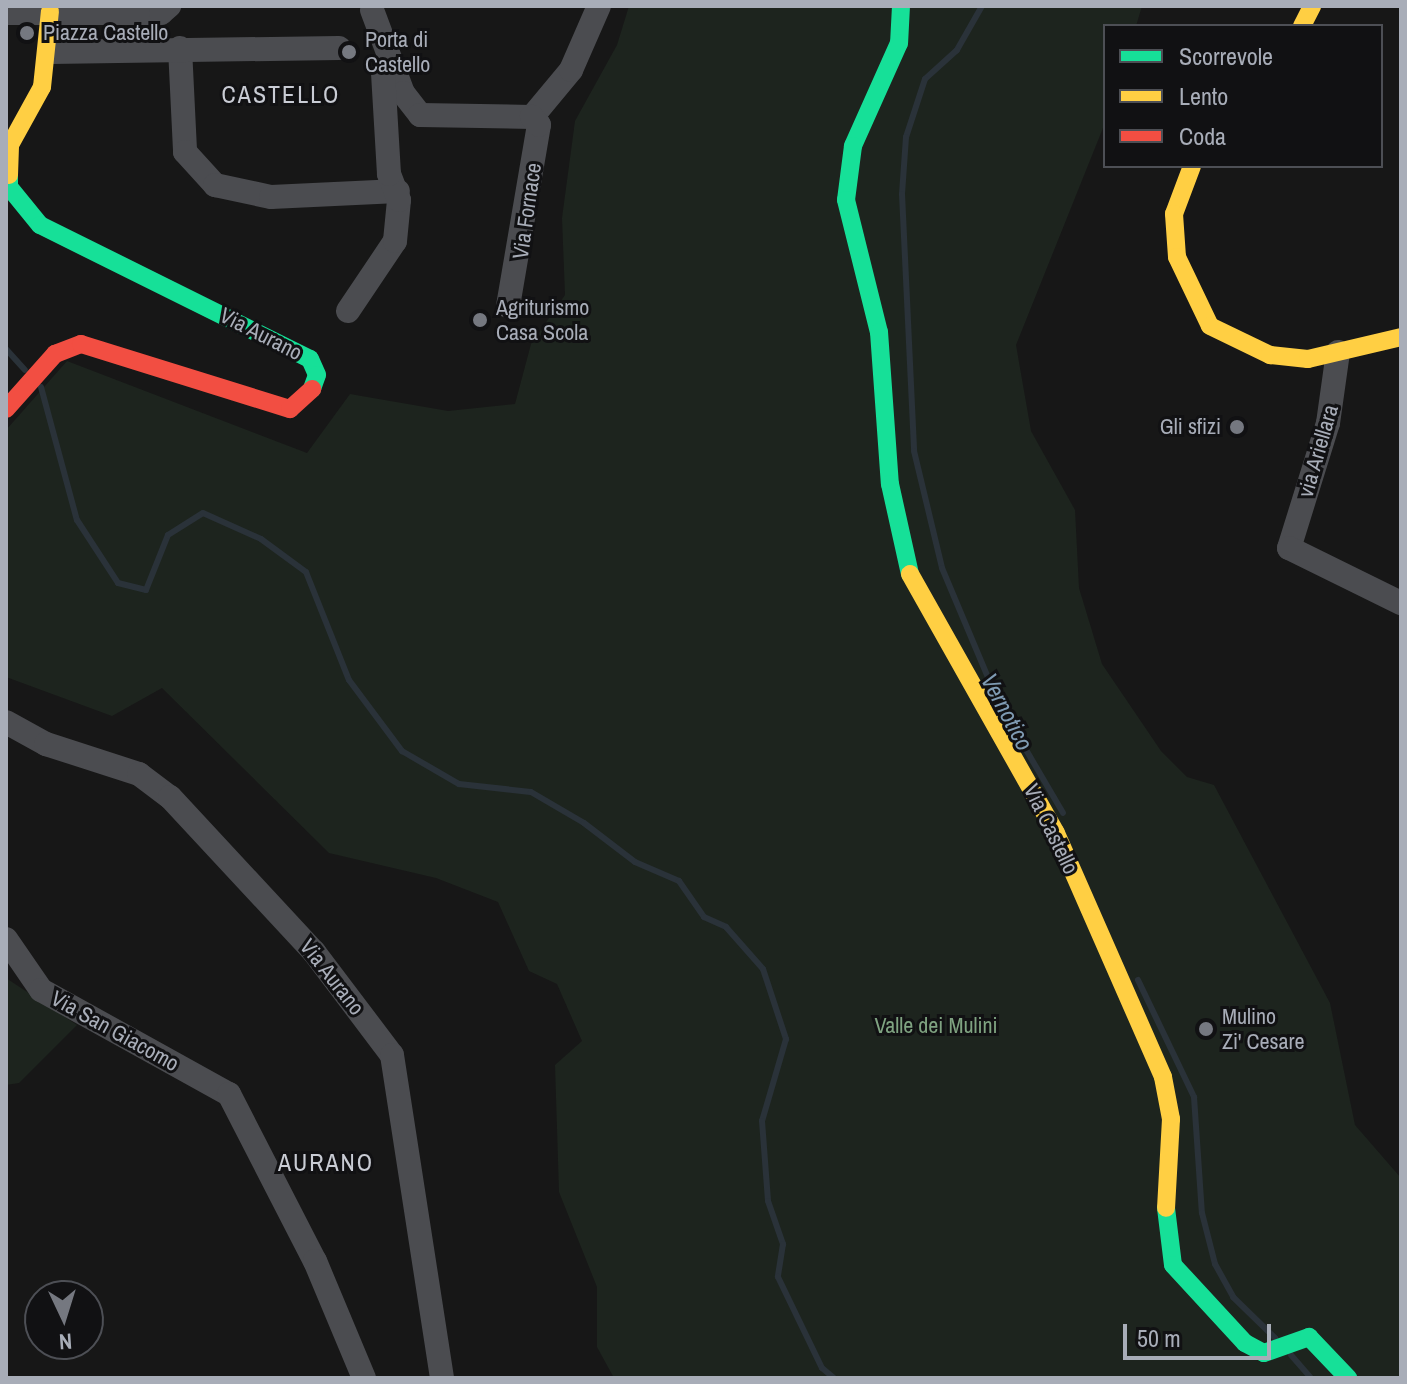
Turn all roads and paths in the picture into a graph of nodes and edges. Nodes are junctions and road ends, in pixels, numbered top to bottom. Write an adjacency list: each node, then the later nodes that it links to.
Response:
1 (169, 6): 6 (street)
2 (599, 6): 12 (street)
3 (901, 6): 25 (street, Via Castello)
4 (1312, 6): 8 (street)
5 (372, 10): 11 (street)
6 (50, 11): 7 (street); 10 (street)
7 (6, 13)
8 (1303, 24)
9 (180, 48): 10 (street); 11 (street); 14 (street)
10 (50, 52): 19 (street, Via Aurano)
11 (391, 76): 12 (street); 14 (street)
12 (532, 117): 15 (street, Via Fornace)
13 (1191, 168): 18 (street)
14 (398, 191): 16 (street)
15 (508, 306)
16 (348, 311)
17 (1401, 337): 18 (street)
18 (1338, 352): 20 (street, via Ariellara)
19 (6, 409)
20 (1401, 603)
21 (6, 722): 24 (street, Via Aurano)
22 (6, 939): 23 (street, Via San Giacomo)
23 (364, 1378)
24 (442, 1378)
25 (1348, 1378)

